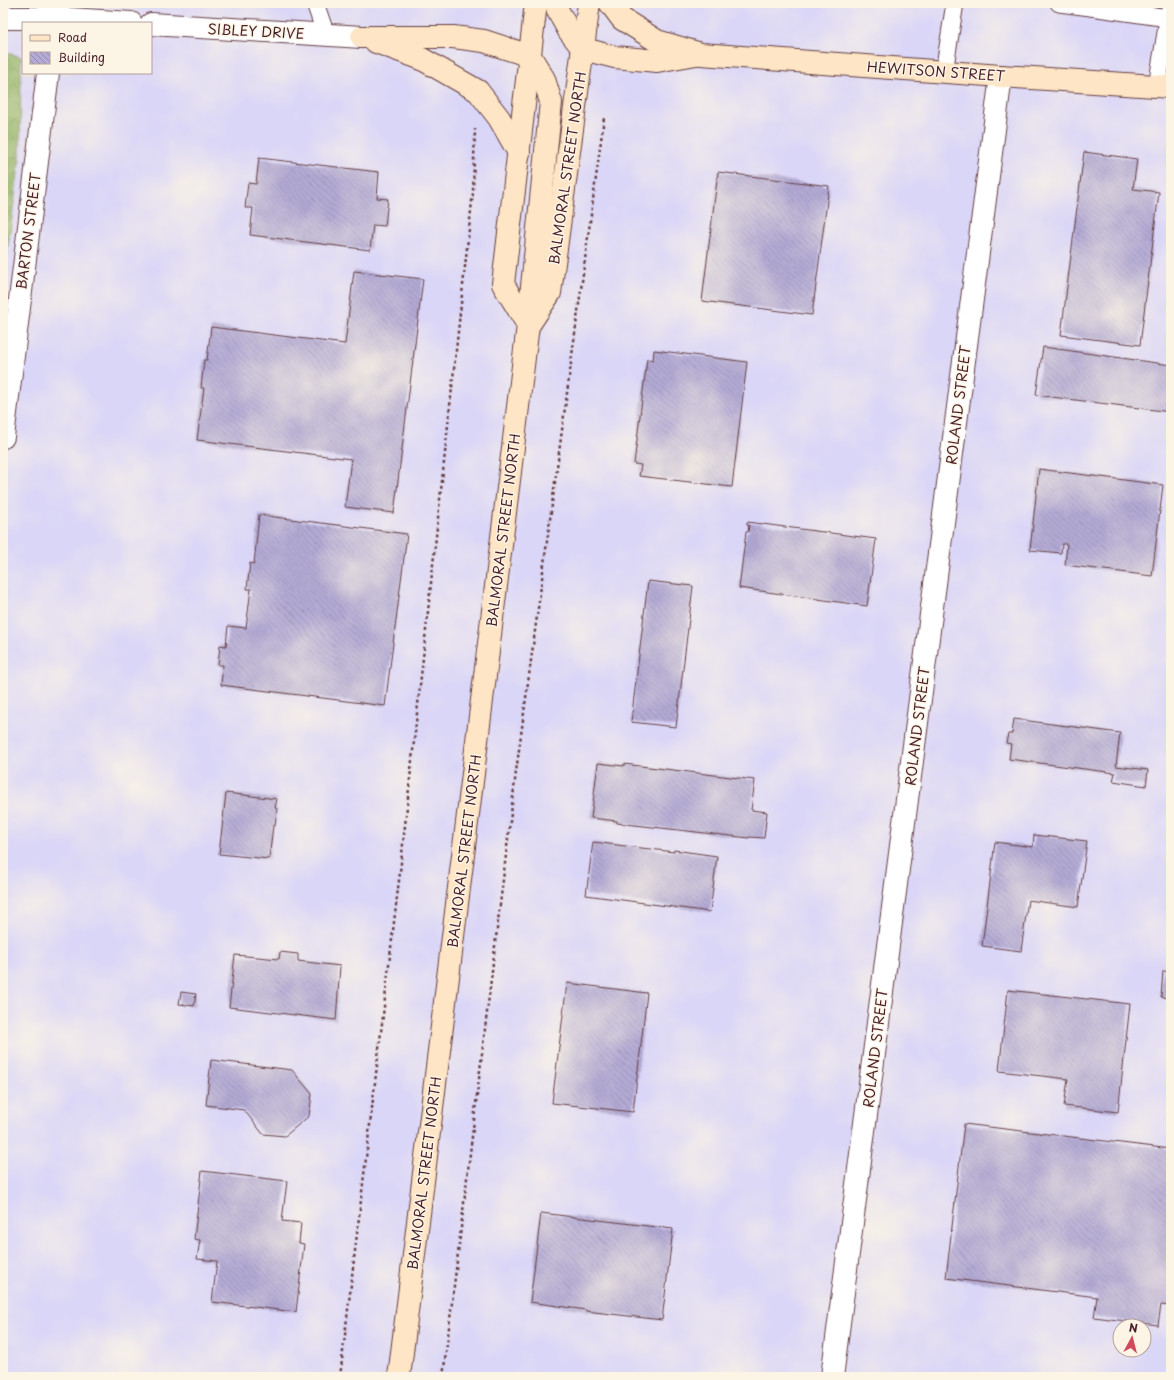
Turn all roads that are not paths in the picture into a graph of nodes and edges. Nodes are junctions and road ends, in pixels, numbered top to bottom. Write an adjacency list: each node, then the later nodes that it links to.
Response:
1 (315, 3): 14 (lane)
2 (536, 3): 18 (main road)
3 (556, 3): 16 (main road)
4 (589, 3): 16 (main road, BALMORAL STREET NORTH)
5 (610, 3): 17 (main road)
6 (955, 3): 19 (lane)
7 (1059, 3): 8 (lane)
8 (1091, 5): 9 (lane)
9 (1170, 10): 22 (lane)
10 (55, 15): 11 (street); 12 (street)
11 (3, 18)
12 (122, 22)
13 (152, 24): 14 (street, SIBLEY DRIVE)
14 (326, 35): 15 (street, SIBLEY DRIVE)
15 (362, 37): 18 (main road); 23 (main road)
16 (583, 50): 17 (main road); 24 (main road, BALMORAL STREET NORTH)
17 (701, 54): 19 (main road, HEWITSON STREET)
18 (530, 56): 23 (main road); 24 (main road)
19 (944, 72): 21 (main road, HEWITSON STREET)
20 (48, 74): 25 (street, BARTON STREET)
21 (1001, 76): 22 (main road, HEWITSON STREET); 27 (street, ROLAND STREET)
22 (1164, 87)
23 (519, 153): 24 (main road)
24 (528, 325): 26 (main road, BALMORAL STREET NORTH)
25 (3, 437)
26 (400, 1377)
27 (832, 1377)

